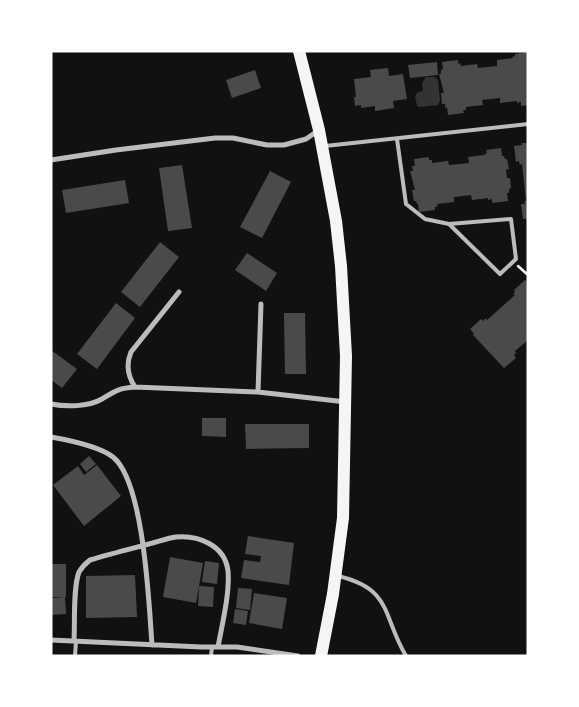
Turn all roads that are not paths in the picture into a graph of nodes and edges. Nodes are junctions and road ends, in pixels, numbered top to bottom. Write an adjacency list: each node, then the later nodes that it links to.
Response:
1 (299, 51): 3 (main road)
2 (528, 124): 4 (lane)
3 (319, 130): 5 (main road); 6 (street)
4 (397, 139): 5 (lane); 7 (lane)
5 (323, 147): 12 (main road)
6 (51, 160)
7 (449, 224): 7 (lane)
8 (179, 292): 10 (street)
9 (260, 304): 11 (street)
10 (135, 387): 11 (street); 13 (street)
11 (258, 392): 12 (street)
12 (346, 402): 16 (main road)
13 (51, 404)
14 (51, 437): 15 (street)
15 (142, 546): 18 (street); 19 (street); 20 (street)
16 (336, 575): 24 (main road); 25 (lane)
17 (51, 640): 18 (street)
18 (75, 641): 19 (street); 21 (lane)
19 (152, 645): 20 (street)
20 (215, 647): 22 (lane); 23 (street)
21 (75, 656)
22 (211, 656)
23 (298, 656)
24 (321, 656)
25 (406, 656)

